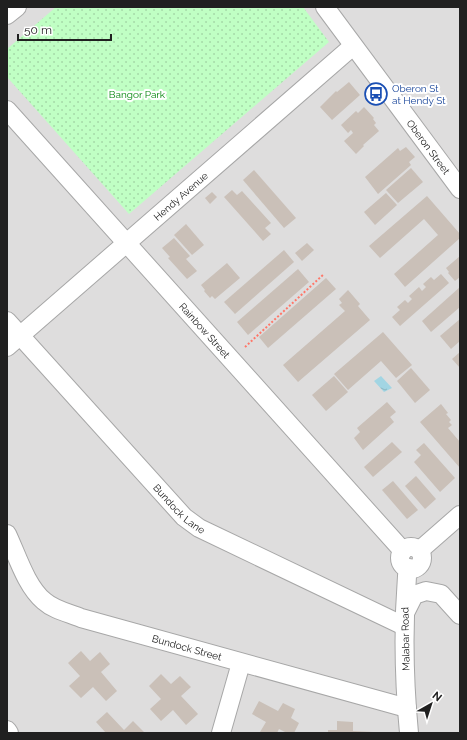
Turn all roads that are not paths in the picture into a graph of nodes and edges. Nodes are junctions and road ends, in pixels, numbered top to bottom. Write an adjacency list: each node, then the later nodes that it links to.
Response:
1 (17, 7): 3 (street)
2 (325, 7): 4 (street, Oberon Street)
3 (7, 16)
4 (353, 46): 6 (street, Oberon Street); 7 (street, Hendy Avenue)
5 (7, 110): 7 (street, Rainbow Street)
6 (460, 189)
7 (126, 242): 9 (street, Hendy Avenue); 12 (street, Rainbow Street)
8 (7, 321): 9 (street, Bundock Lane)
9 (13, 341): 14 (street, Bundock Lane)
10 (460, 515): 12 (street)
11 (7, 534): 15 (street, Bundock Street)
12 (411, 550): 14 (street, Malabar Road)
13 (460, 615): 14 (street)
14 (404, 620): 16 (street, Malabar Road)
15 (241, 663): 16 (street, Bundock Street); 19 (street)
16 (407, 708): 20 (street, Malabar Road)
17 (7, 730): 18 (street)
18 (9, 733)
19 (221, 733)
20 (409, 733)

